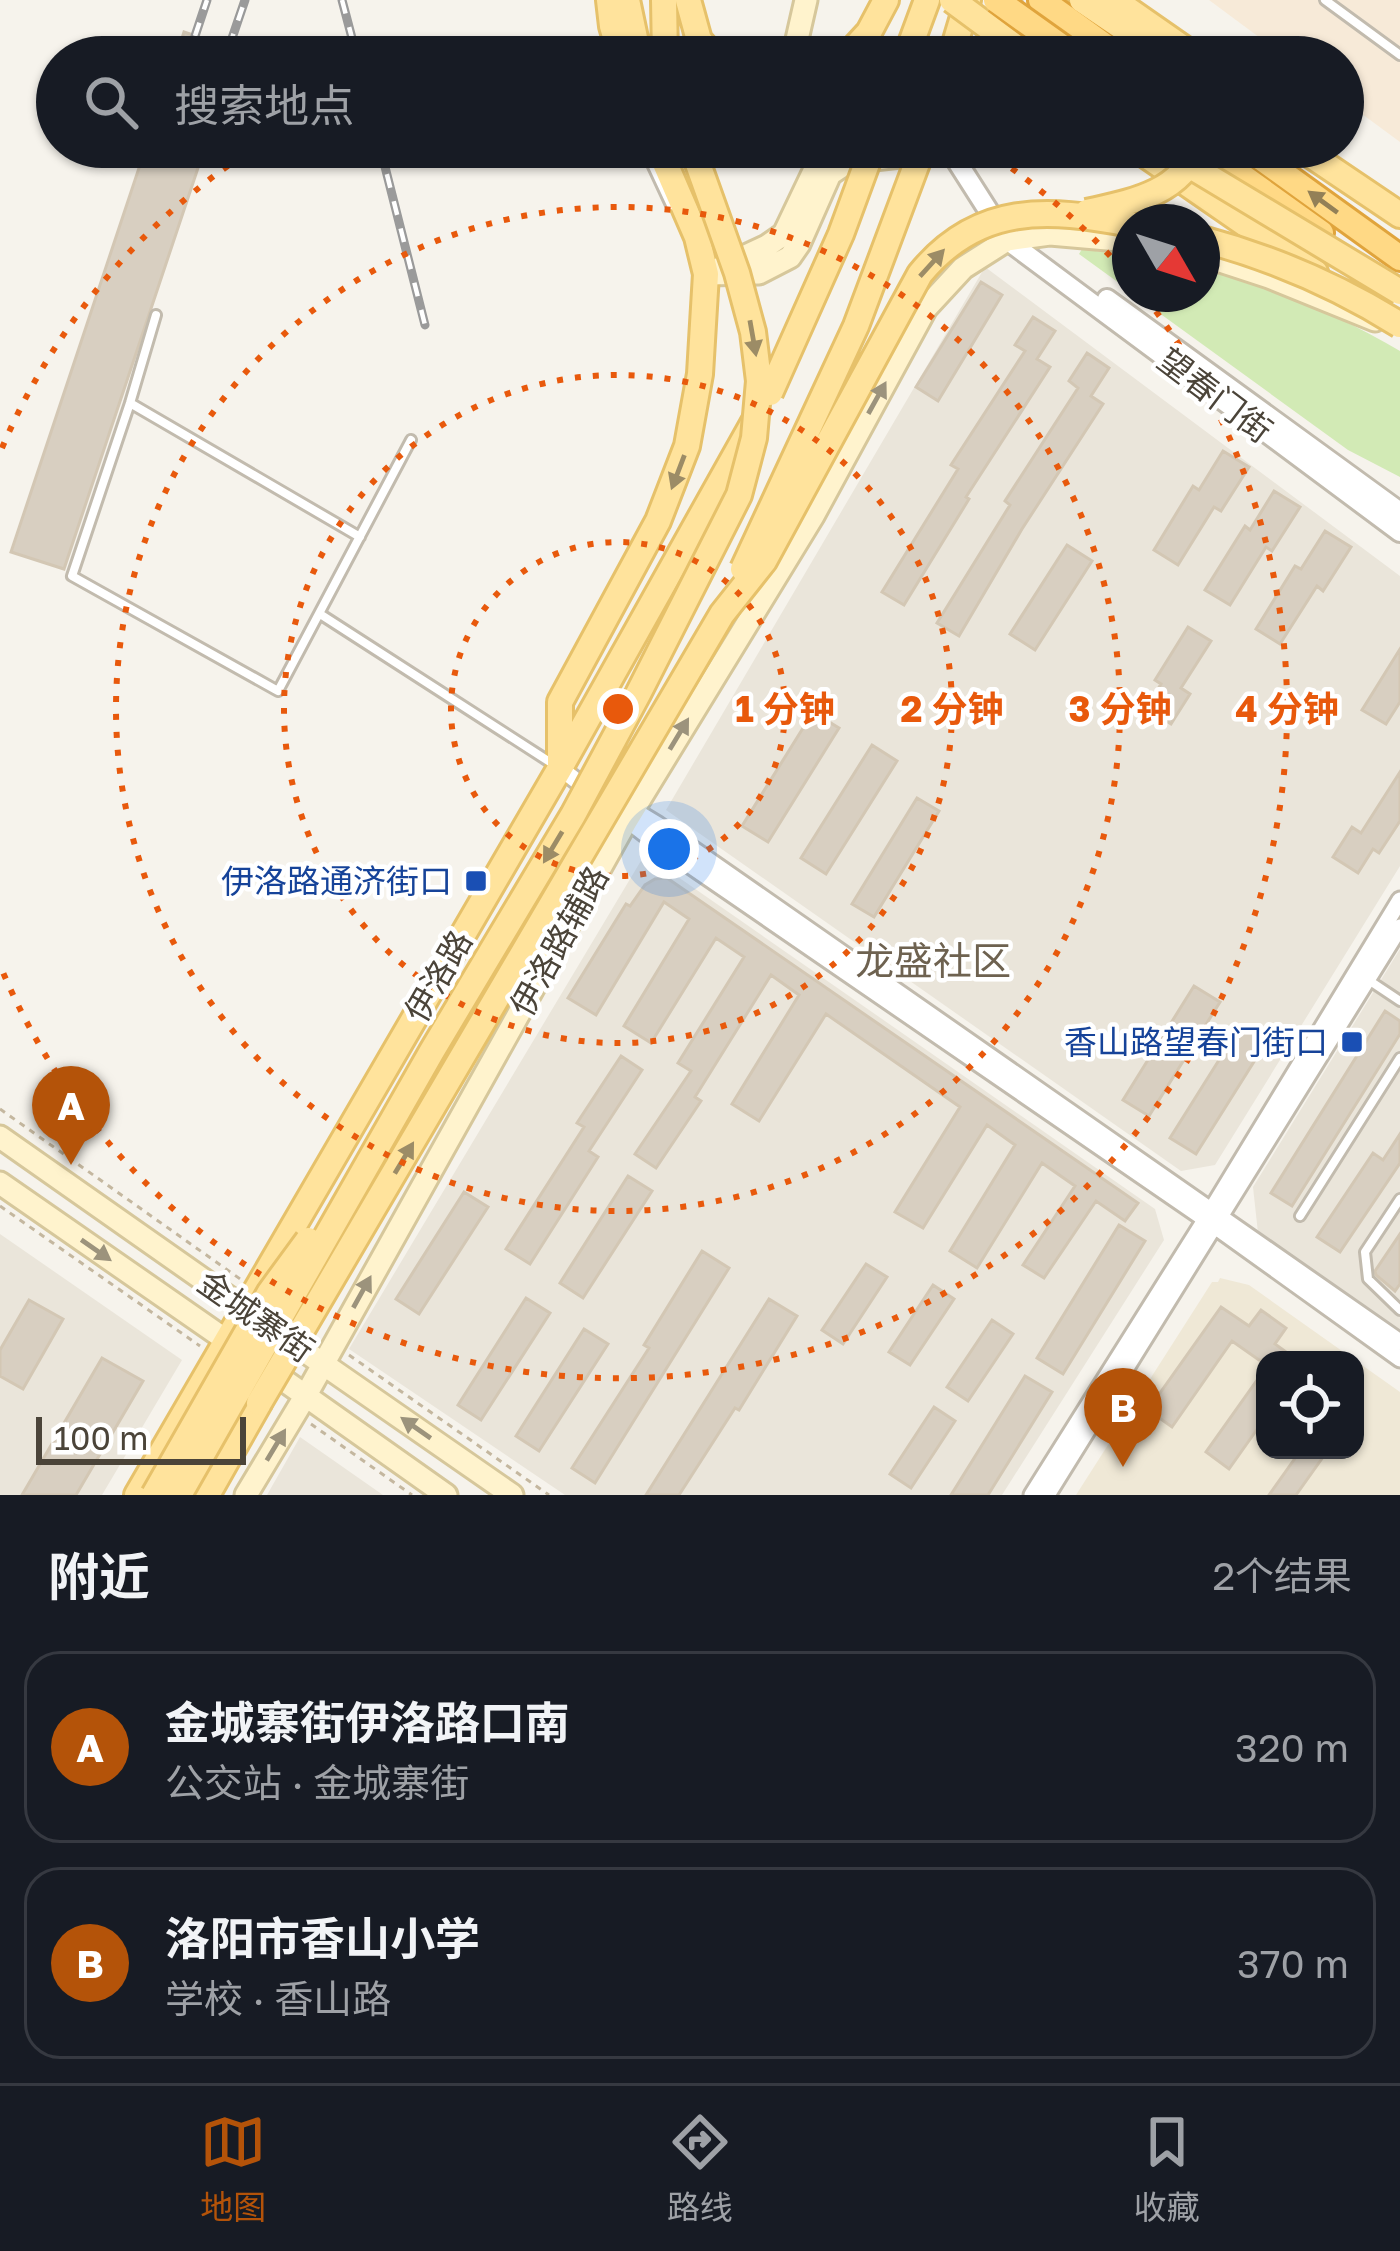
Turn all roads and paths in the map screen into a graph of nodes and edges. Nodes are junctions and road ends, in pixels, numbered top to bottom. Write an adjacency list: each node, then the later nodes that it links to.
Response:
1 (607, 0): 15 (main road)
2 (627, 0): 16 (main road)
3 (664, 0): 17 (main road)
4 (688, 0): 18 (main road)
5 (886, 0): 19 (main road)
6 (926, 0): 20 (main road)
7 (952, 0): 23 (main road, bridge)
8 (968, 0): 21 (main road)
9 (996, 0): 24 (highway, bridge)
10 (1010, 0): 22 (main road)
11 (1041, 0): 25 (highway)
12 (1082, 0): 26 (main road)
13 (1111, 0): 27 (main road); 28 (main road)
14 (1325, 0): 29 (lane)
15 (614, 36)
16 (635, 36)
17 (665, 36)
18 (698, 36)
19 (865, 36)
20 (913, 36)
21 (957, 36)
22 (999, 36)
23 (1001, 36)
24 (1047, 36)
25 (1091, 36)
26 (1136, 36)
27 (1147, 36)
28 (1165, 36)
29 (1400, 55)
30 (654, 168): 56 (lane)
31 (667, 168): 56 (main road)
32 (685, 168): 49 (main road, bridge)
33 (699, 168): 49 (main road, bridge)
34 (816, 168): 56 (main road)
35 (839, 168): 56 (main road)
36 (871, 168): 67 (main road, 伊洛路, bridge)
37 (915, 168): 66 (main road, bridge)
38 (962, 168): 51 (street, 望春门街)
39 (968, 168): 51 (street)
40 (1166, 168): 59 (main road)
41 (1186, 168): 48 (main road, bridge)
42 (1194, 168): 57 (main road, bridge)
43 (1229, 168): 57 (highway, bridge)
44 (1275, 168): 54 (highway, one-way to 44)
45 (1332, 168): 47 (main road)
46 (1347, 168): 47 (main road)
47 (1400, 211)
48 (1079, 214): 50 (main road, bridge); 66 (main road, one-way to 48, bridge)
49 (716, 220): 74 (main road, one-way to 74, bridge)
50 (1112, 220)
51 (1014, 238): 52 (main road); 62 (street, 望春门街); 63 (street, 望春门街); 68 (main road, 伊洛路辅路, one-way to 51)
52 (1112, 239)
53 (1220, 244): 59 (main road, bridge)
54 (1400, 258)
55 (1220, 261): 59 (main road)
56 (706, 274): 67 (main road, one-way to 67)
57 (1400, 291)
58 (156, 315): 60 (lane)
59 (1398, 328)
60 (130, 403): 64 (lane); 65 (lane)
61 (411, 440): 64 (lane)
62 (1400, 512)
63 (1400, 532)
64 (360, 537): 65 (lane)
65 (320, 614): 67 (lane)
66 (722, 614): 90 (main road, one-way to 66, bridge)
67 (560, 768): 68 (street); 80 (main road, 伊洛路)
68 (630, 815): 79 (street); 85 (main road, 伊洛路辅路, one-way to 68)
69 (1400, 900): 71 (street)
70 (1400, 927): 71 (street)
71 (1362, 976): 72 (lane); 79 (street)
72 (1400, 1001)
73 (1400, 1058): 78 (lane)
74 (383, 1136): 88 (main road, bridge); 89 (main road, bridge)
75 (0, 1137): 80 (main road, 金城寨街)
76 (0, 1184): 82 (main road, 金城寨街, one-way to 82)
77 (1400, 1199): 81 (lane)
78 (1300, 1216)
79 (1214, 1218): 83 (street); 84 (street); 94 (street); 95 (street)
80 (244, 1308): 82 (main road, 伊洛路); 85 (main road, 金城寨街)
81 (1400, 1310)
82 (227, 1341): 86 (main road, 金城寨街); 87 (main road, 伊洛路)
83 (1400, 1342)
84 (1400, 1359)
85 (322, 1363): 86 (main road, 伊洛路辅路); 93 (main road, 金城寨街, one-way to 85)
86 (306, 1395): 91 (main road, 伊洛路辅路, one-way to 86); 92 (main road, 金城寨街)
87 (137, 1495)
88 (154, 1495)
89 (179, 1495)
90 (207, 1495)
91 (246, 1495)
92 (446, 1495)
93 (512, 1495)
94 (1032, 1495)
95 (1047, 1495)

